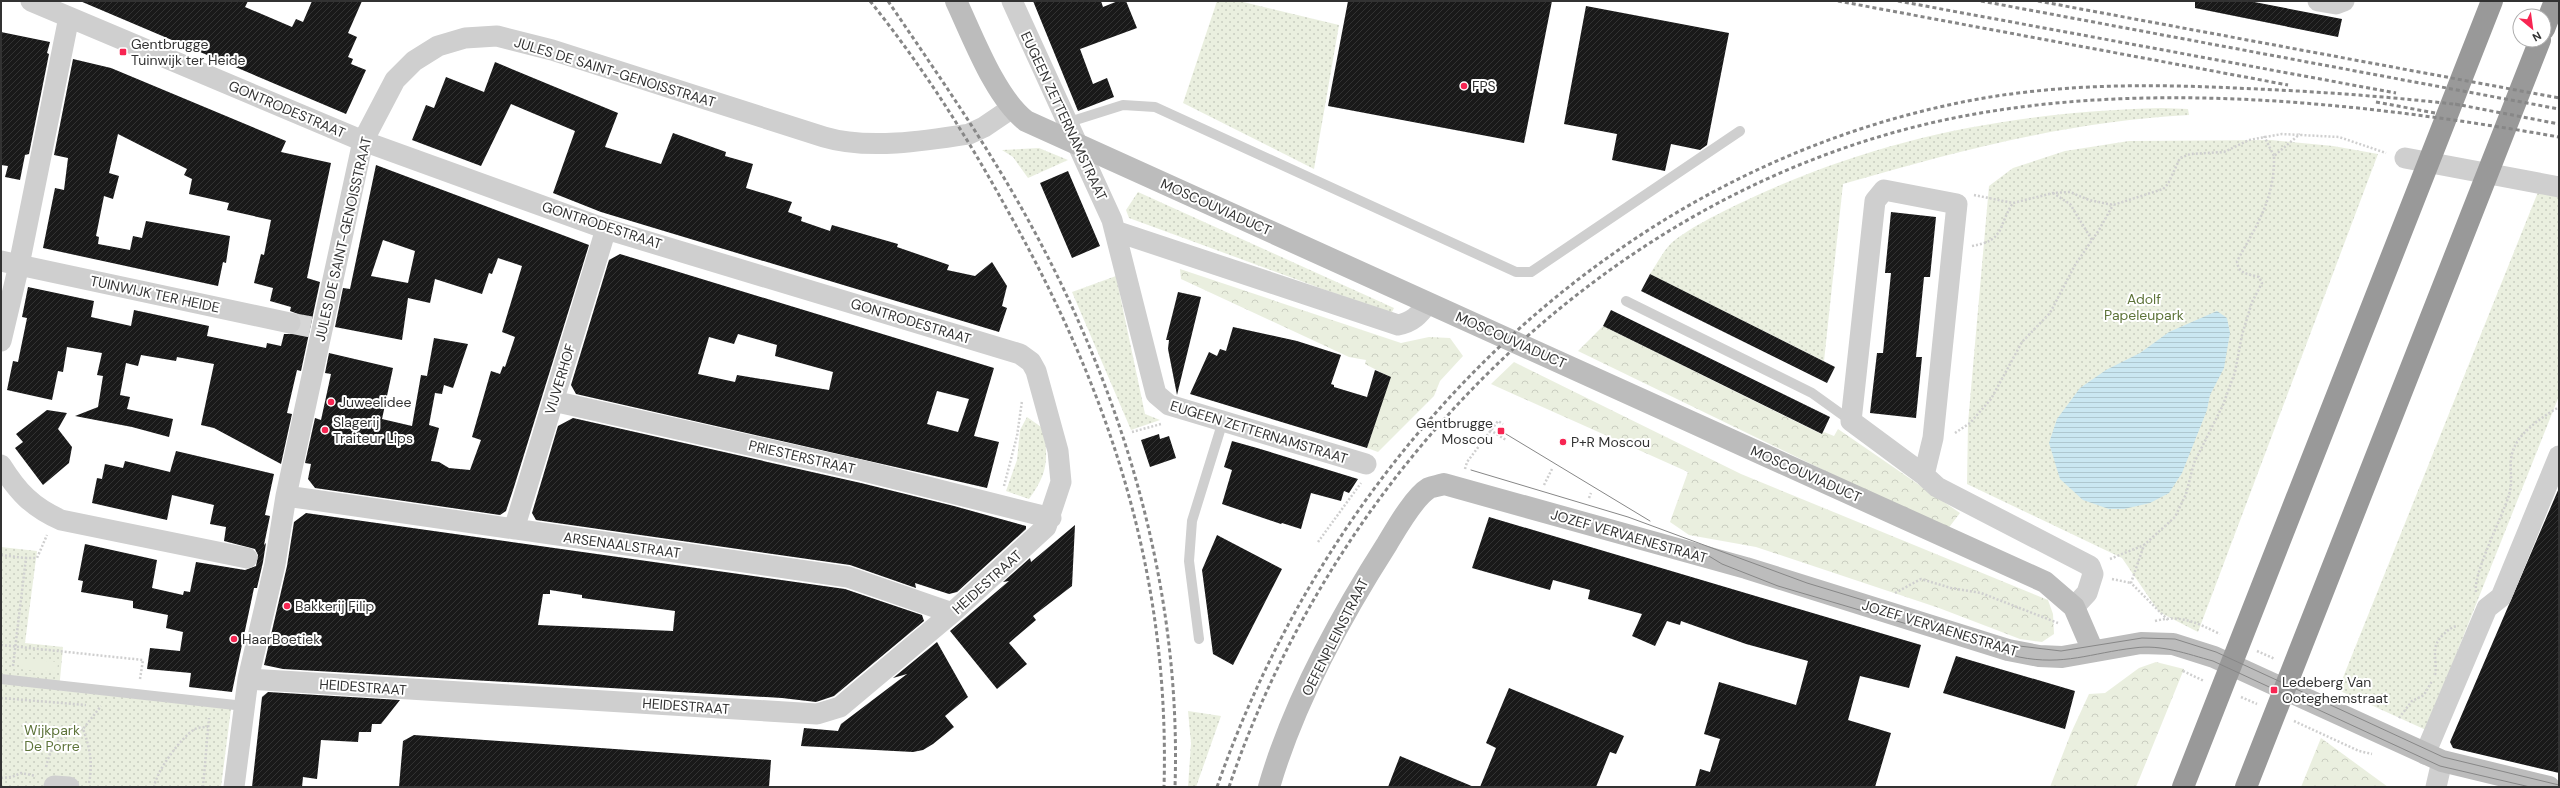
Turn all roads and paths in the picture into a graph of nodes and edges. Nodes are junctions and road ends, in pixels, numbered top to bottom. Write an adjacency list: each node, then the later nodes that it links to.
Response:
1 (31, 1): 7 (street, GONTRODESTRAAT)
2 (956, 1): 9 (street, MOSCOUVIADUCT)
3 (1012, 1): 10 (street, EUGEEN ZETTERNAMSTRAAT)
4 (2318, 1): 5 (street)
5 (2344, 1)
6 (2492, 1): 88 (highway)
7 (69, 17): 14 (street, GONTRODESTRAAT); 26 (street)
8 (2537, 48): 89 (highway)
9 (1012, 108): 14 (street, JULES DE SAINT-GENOISSTRAAT); 28 (street, MOSCOUVIADUCT)
10 (1066, 123): 11 (lane); 23 (street, EUGEEN ZETTERNAMSTRAAT)
11 (1740, 131)
12 (2300, 134): 13 (path); 15 (path); 16 (path)
13 (2264, 136): 15 (path); 21 (path)
14 (363, 141): 22 (street, GONTRODESTRAAT); 46 (street, JULES DE SAINT-GENOISSTRAAT)
15 (2274, 156): 54 (path)
16 (2405, 158): 17 (street)
17 (2559, 187)
18 (2053, 192): 19 (path); 21 (path); 24 (path)
19 (2013, 202): 20 (path); 25 (path)
20 (1958, 204): 25 (street); 35 (street)
21 (2113, 205): 24 (path)
22 (606, 229): 32 (street, VIJVERHOF); 51 (street, GONTRODESTRAAT)
23 (1115, 230): 28 (street); 34 (street, EUGEEN ZETTERNAMSTRAAT)
24 (2092, 240): 37 (path)
25 (1953, 249): 37 (street)
26 (10, 263): 29 (street, TUINWIJK TER HEIDE); 30 (street)
27 (1626, 301): 35 (lane)
28 (1428, 303): 59 (street, MOSCOUVIADUCT)
29 (290, 322)
30 (1, 341)
31 (1023, 398): 49 (path)
32 (553, 401): 49 (street, PRIESTERSTRAAT); 52 (street, VIJVERHOF)
33 (2559, 407): 60 (path)
34 (1223, 421): 40 (street, EUGEEN ZETTERNAMSTRAAT); 65 (lane)
35 (1850, 421): 43 (street)
36 (1490, 430): 38 (path)
37 (1933, 438): 43 (street)
38 (1506, 440)
39 (2559, 456): 60 (street)
40 (1366, 464): 53 (path)
41 (1, 465): 50 (street)
42 (1552, 469): 44 (path)
43 (1924, 475): 58 (street)
44 (1544, 485)
45 (1591, 493): 48 (path)
46 (286, 496): 52 (street, ARSENAALSTRAAT); 57 (street, JULES DE SAINT-GENOISSTRAAT)
47 (1419, 498): 61 (street, JOZEF VERVAENESTRAAT); 87 (street, OEFENPLEINSTRAAT)
48 (1589, 498)
49 (997, 505): 51 (street, PRIESTERSTRAAT)
50 (56, 517): 56 (path); 57 (street)
51 (1051, 518): 62 (street, HEIDESTRAAT)
52 (514, 529): 62 (street, ARSENAALSTRAAT)
53 (1318, 542)
54 (2144, 545): 58 (path); 66 (path)
55 (1, 555): 56 (path)
56 (26, 558): 68 (path)
57 (261, 561): 71 (street, JULES DE SAINT-GENOISSTRAAT)
58 (2090, 566): 59 (street)
59 (2074, 607): 69 (street, MOSCOUVIADUCT)
60 (2487, 608): 64 (street)
61 (1880, 610): 63 (path); 69 (street, JOZEF VERVAENESTRAAT)
62 (952, 613): 71 (street, HEIDESTRAAT)
63 (2061, 624)
64 (2477, 629): 79 (path); 80 (street)
65 (1199, 639)
66 (2173, 644): 69 (street, JOZEF VERVAENESTRAAT); 79 (street, JOZEF VERVAENESTRAAT)
67 (1, 645): 68 (path)
68 (16, 646): 70 (path); 73 (path)
69 (2093, 651)
70 (6, 679): 72 (lane); 74 (path)
71 (248, 680): 75 (street, JULES DE SAINT-GENOISSTRAAT)
72 (110, 691): 73 (lane); 78 (path)
73 (138, 694): 75 (lane)
74 (8, 698)
75 (244, 706): 86 (street, JULES DE SAINT-GENOISSTRAAT)
76 (209, 718): 77 (path)
77 (208, 727): 84 (path); 85 (path)
78 (83, 729): 82 (path); 83 (path)
79 (2390, 738): 80 (street, JOZEF VERVAENESTRAAT)
80 (2433, 758): 90 (street); 91 (street, JOZEF VERVAENESTRAAT)
81 (1, 778): 82 (path)
82 (56, 783)
83 (88, 787)
84 (154, 787)
85 (203, 787)
86 (234, 787)
87 (1269, 787)
88 (2182, 787)
89 (2246, 787)
90 (2436, 787)
91 (2549, 787)

